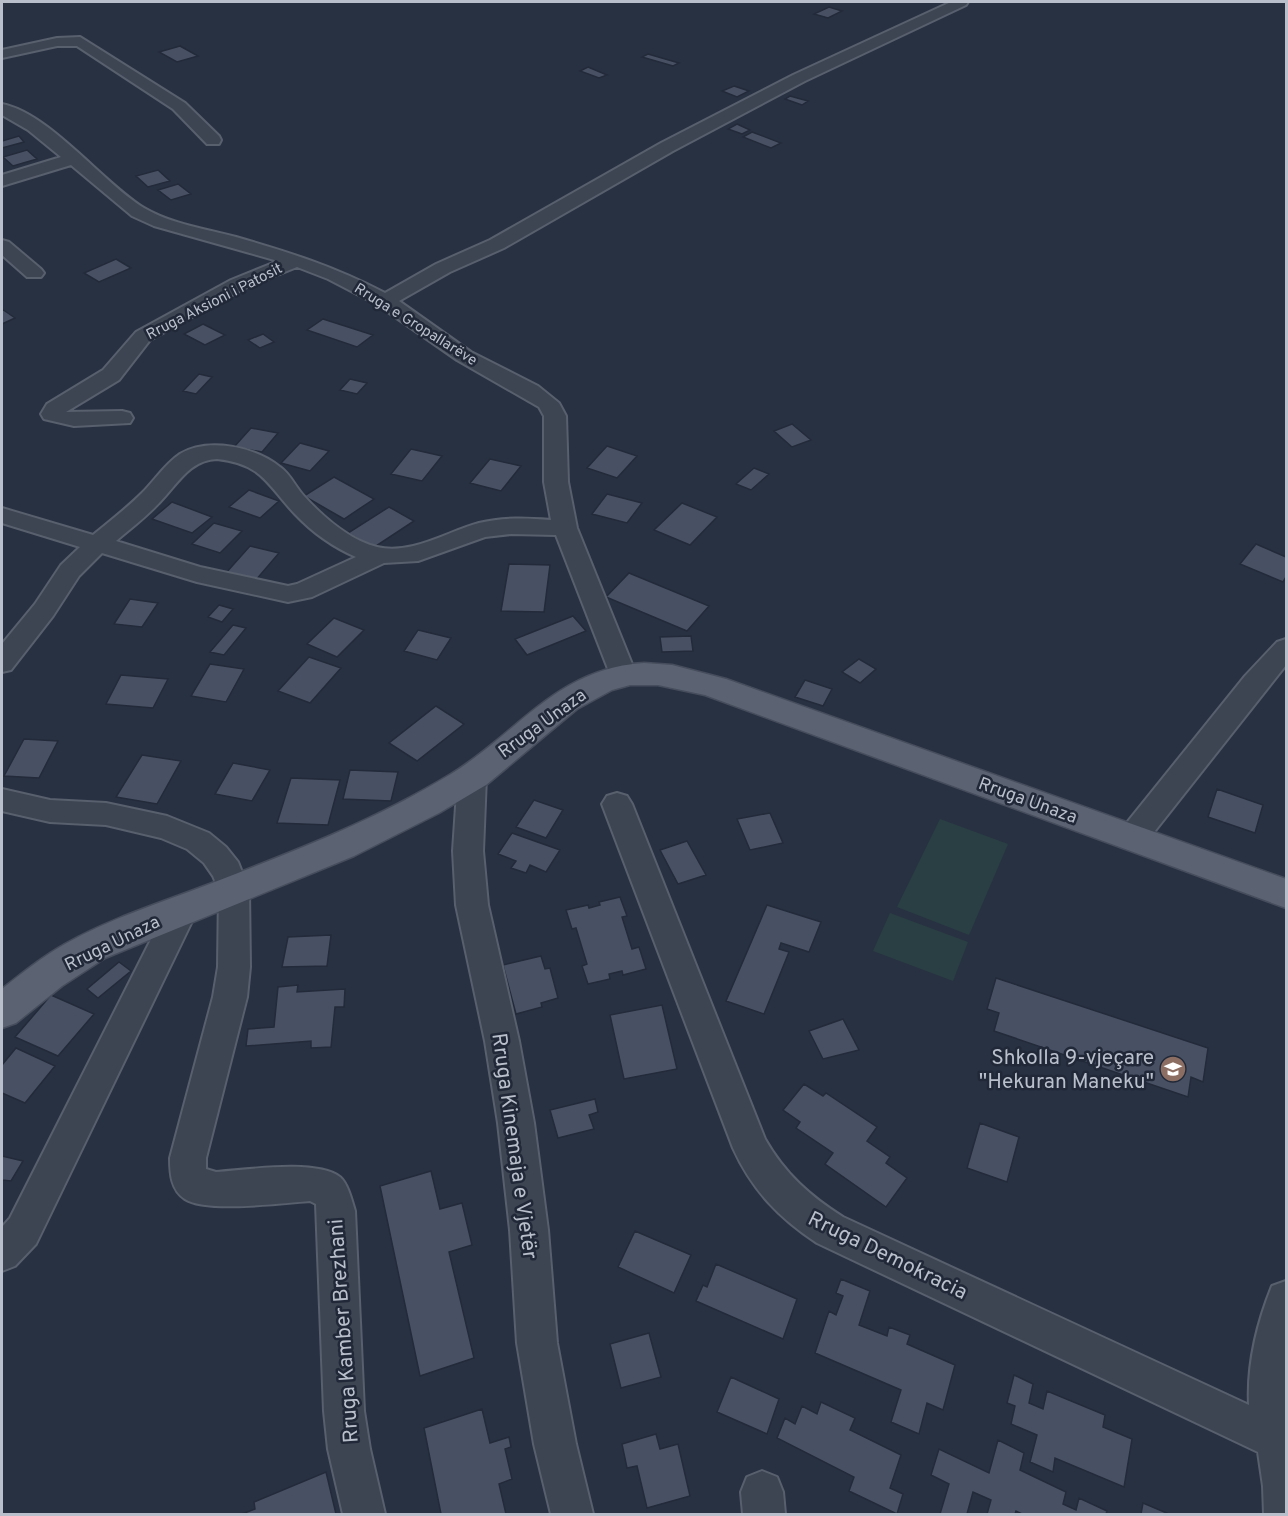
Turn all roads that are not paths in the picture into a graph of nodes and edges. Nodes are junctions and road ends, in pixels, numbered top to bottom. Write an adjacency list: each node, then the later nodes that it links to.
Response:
1 (961, 2): 12 (street)
2 (2, 54): 6 (street)
3 (2, 108): 4 (street, Rruga e Gropallarëve)
4 (25, 121): 5 (street); 7 (street, Rruga e Gropallarëve)
5 (2, 127)
6 (213, 140)
7 (74, 159): 8 (street); 10 (street, Rruga e Gropallarëve)
8 (2, 181)
9 (2, 246): 11 (street)
10 (298, 261): 12 (street, Rruga e Gropallarëve); 13 (street, Rruga Aksioni i Patosit)
11 (34, 273)
12 (385, 301): 15 (street, Rruga e Gropallarëve)
13 (122, 418)
14 (2, 516): 16 (street)
15 (565, 528): 17 (street); 20 (street, Rruga e Gropallarëve)
16 (97, 544): 17 (street); 17 (street); 19 (street)
17 (381, 555)
18 (1287, 648): 24 (street)
19 (2, 663)
20 (623, 674): 21 (main road, Rruga Unaza); 24 (main road, Rruga Unaza)
21 (472, 777): 25 (main road, Rruga Unaza); 33 (street, Rruga Kinemaja e Vjetër)
22 (2, 800): 25 (street)
23 (617, 804): 31 (street, Rruga Demokracia)
24 (1132, 838): 26 (main road, Rruga Unaza)
25 (234, 890): 27 (main road, Rruga Unaza); 32 (street, Rruga Kamber Brezhani)
26 (1287, 894)
27 (181, 911): 28 (main road, Rruga Unaza); 29 (street)
28 (2, 1011)
29 (2, 1253)
30 (1287, 1300): 31 (street)
31 (1281, 1442): 34 (street)
32 (364, 1515)
33 (572, 1515)
34 (1285, 1515)

